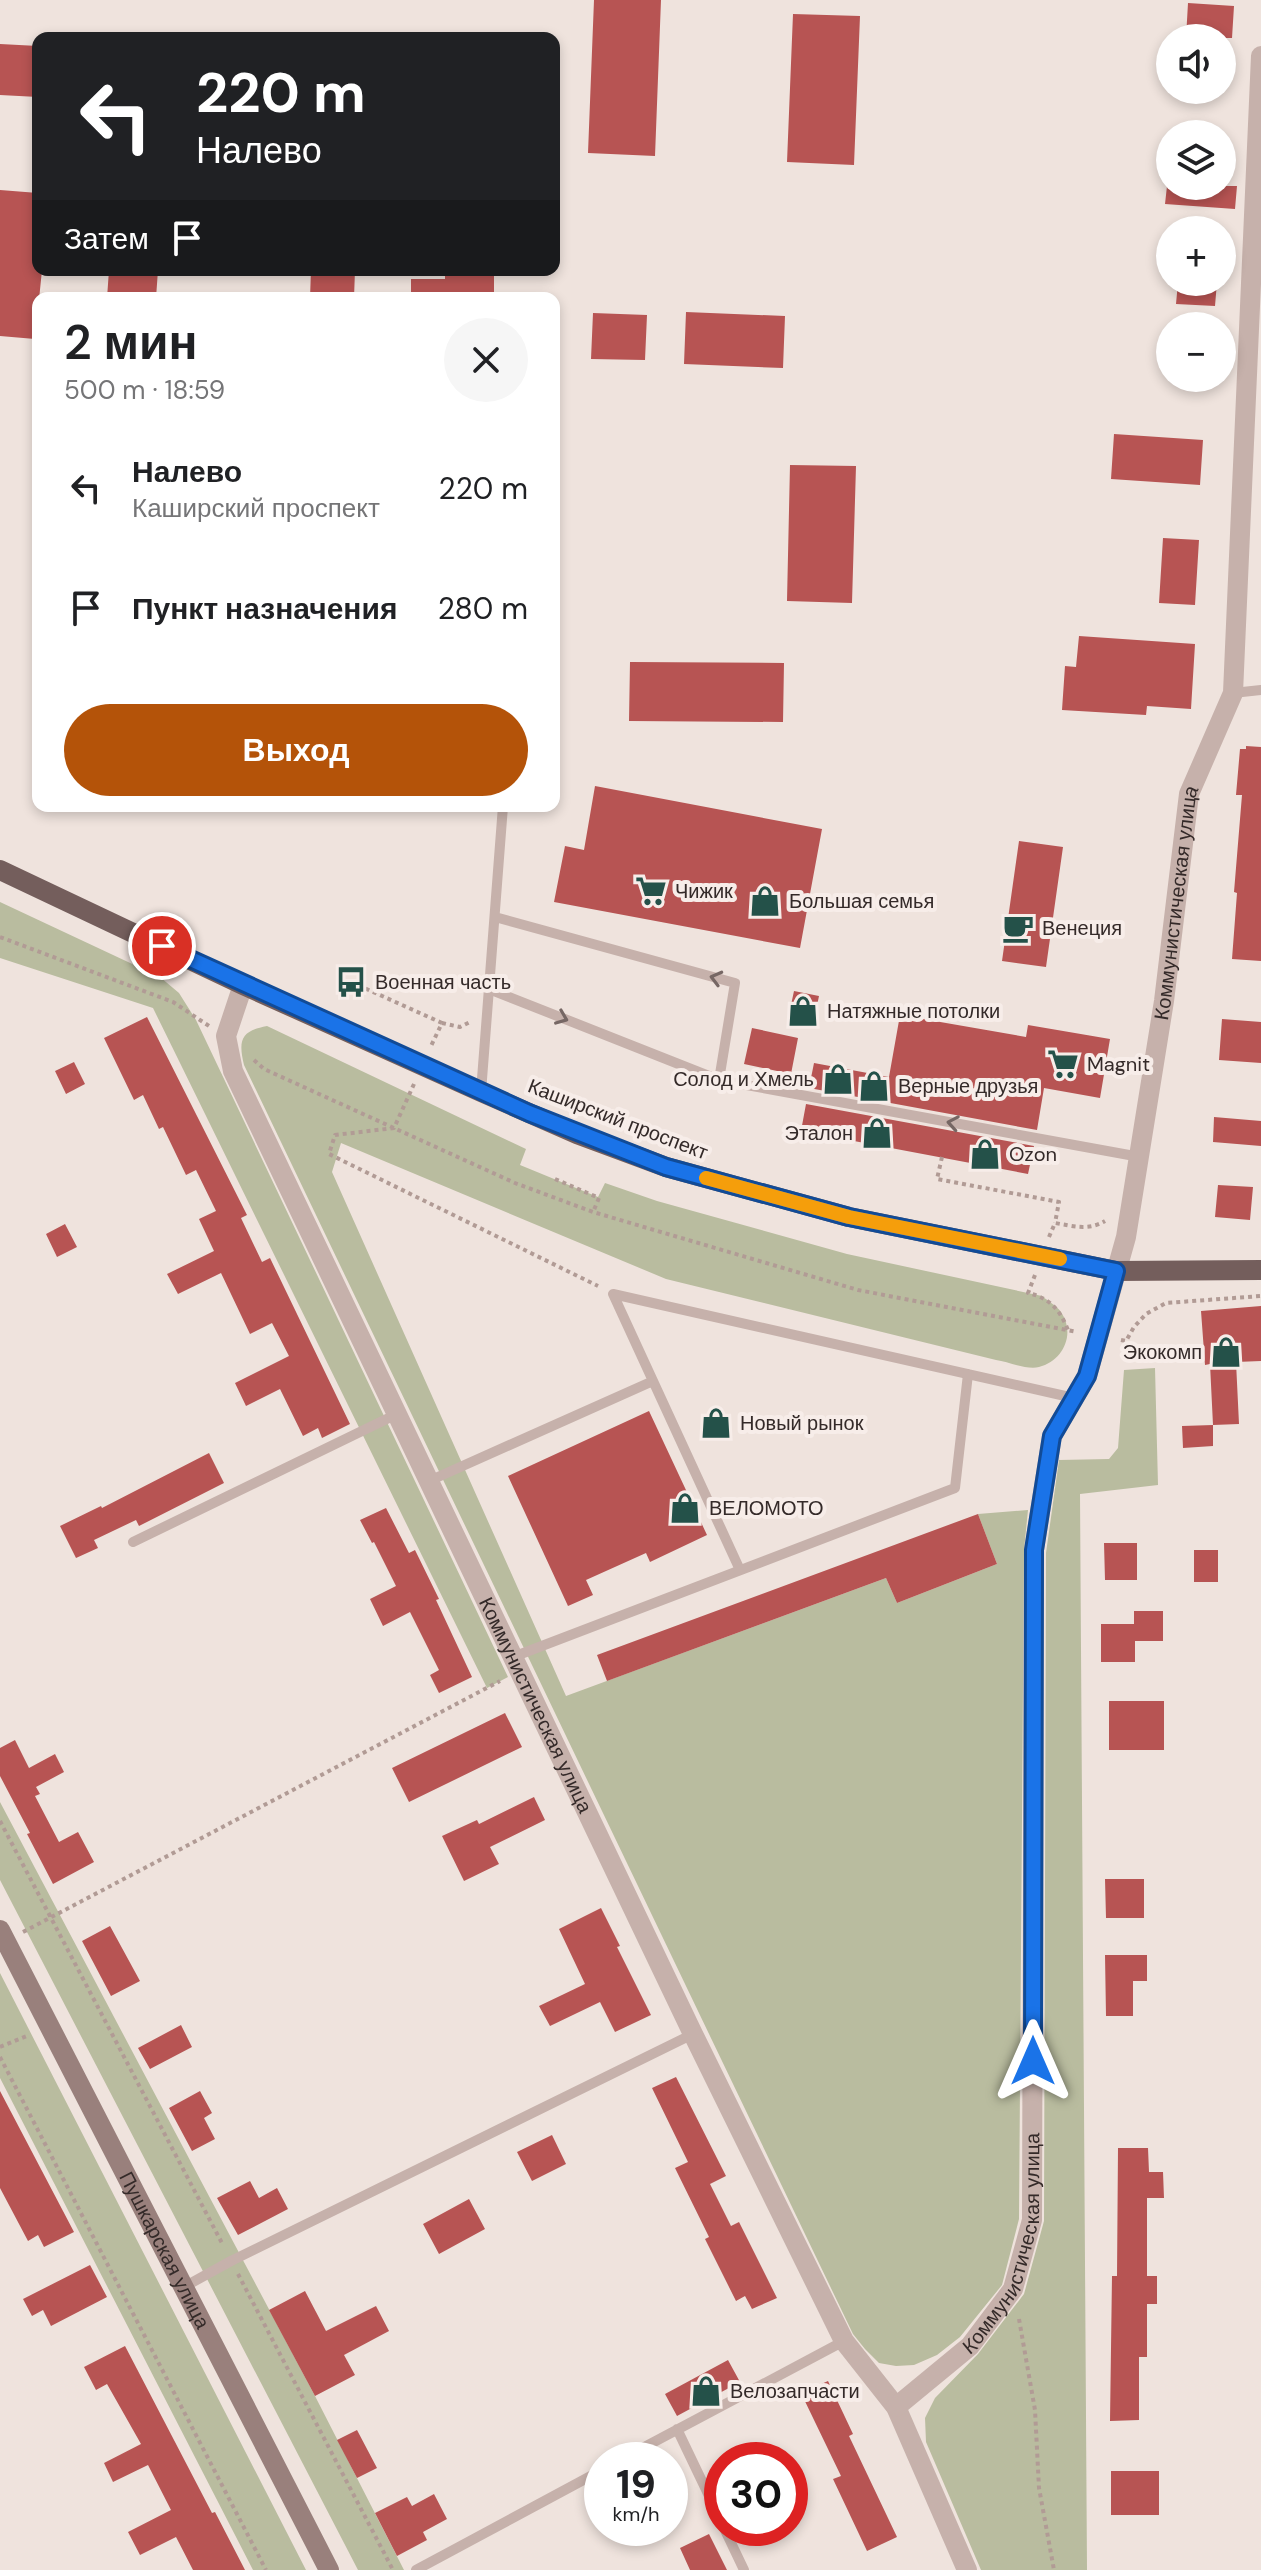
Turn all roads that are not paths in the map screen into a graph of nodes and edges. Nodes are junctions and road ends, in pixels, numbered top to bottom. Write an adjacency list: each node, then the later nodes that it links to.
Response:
1 (1261, 56): 2 (street, Коммунистическая улица)
2 (1258, 174): 4 (street, Коммунистическая улица)
3 (1261, 690): 4 (lane)
4 (1233, 693): 12 (street, Коммунистическая улица)
5 (503, 812): 7 (lane)
6 (0, 870): 8 (main road, Каширский проспект)
7 (495, 917): 9 (lane); 10 (lane, one-way to 7)
8 (243, 985): 11 (main road, Каширский проспект); 18 (street, Коммунистическая улица)
9 (489, 989): 10 (lane, one-way to 10); 11 (lane)
10 (719, 1080): 12 (lane, one-way to 10)
11 (481, 1092): 14 (main road, Каширский проспект)
12 (1140, 1157): 14 (street, Коммунистическая улица)
13 (1261, 1270): 14 (main road, Каширский проспект)
14 (1116, 1271): 17 (street, Коммунистическая улица)
15 (968, 1374): 16 (lane); 17 (lane); 21 (lane)
16 (653, 1381): 19 (lane); 21 (lane)
17 (1074, 1398): 27 (street, Коммунистическая улица)
18 (397, 1414): 19 (street, Коммунистическая улица); 20 (lane)
19 (429, 1481): 22 (street, Коммунистическая улица)
20 (133, 1542)
21 (740, 1570): 22 (lane)
22 (516, 1664): 24 (street, Коммунистическая улица)
23 (3, 1936): 25 (main road, Пушкарская улица)
24 (693, 2034): 25 (lane); 26 (street, Коммунистическая улица)
25 (184, 2287): 33 (main road, Пушкарская улица)
26 (844, 2341): 27 (street, Коммунистическая улица); 28 (lane)
27 (896, 2407): 36 (street, Коммунистическая улица)
28 (677, 2429): 29 (lane); 31 (lane)
29 (653, 2442)
30 (584, 2480): 34 (lane)
31 (704, 2486)
32 (733, 2546): 35 (lane)
33 (329, 2570)
34 (416, 2570)
35 (744, 2570)
36 (967, 2570)

